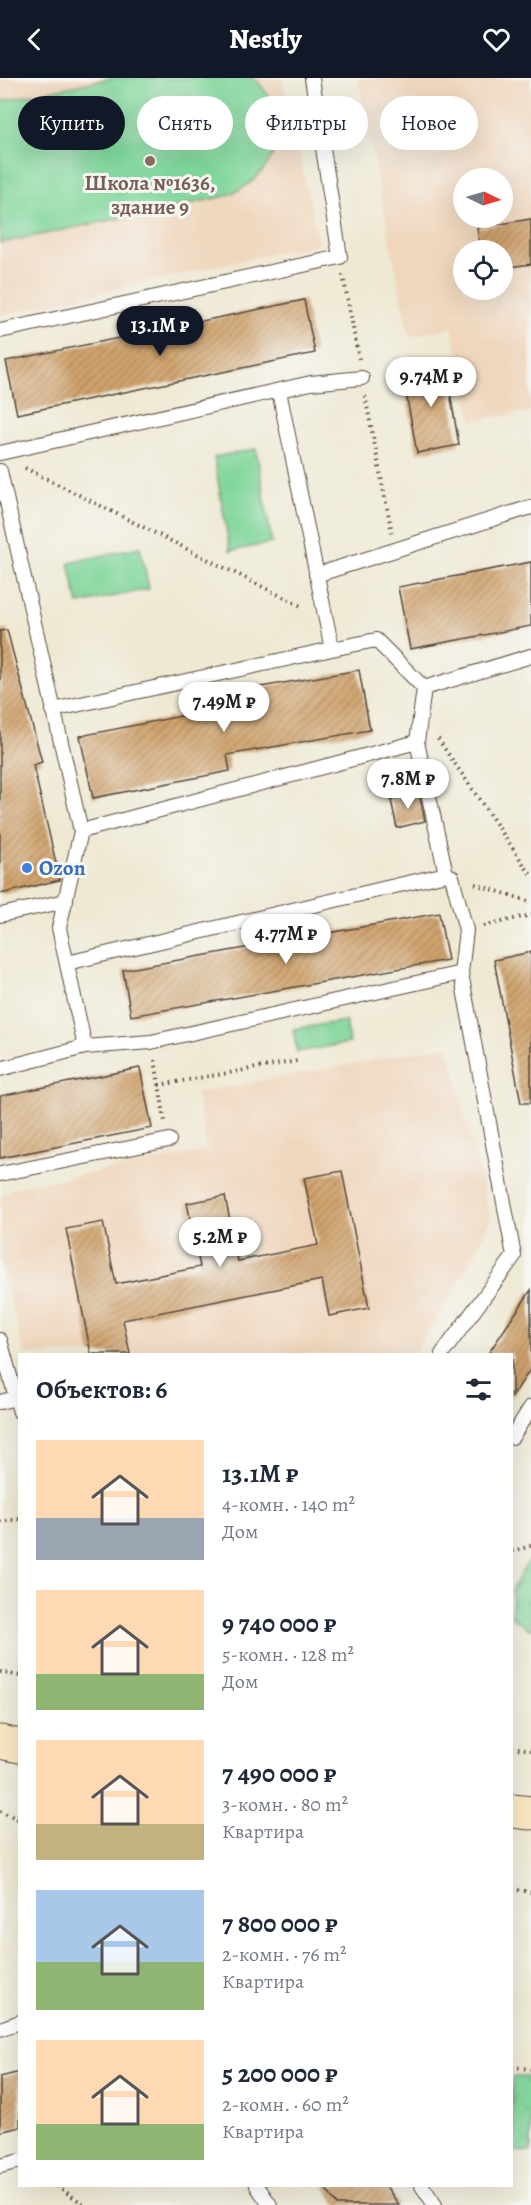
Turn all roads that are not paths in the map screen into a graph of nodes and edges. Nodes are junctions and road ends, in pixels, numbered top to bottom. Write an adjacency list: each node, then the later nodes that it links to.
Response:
1 (312, 78): 2 (lane)
2 (0, 331)
3 (362, 378): 4 (lane)
4 (279, 391): 5 (lane); 8 (lane)
5 (0, 453)
6 (0, 471): 12 (lane)
7 (531, 507): 8 (lane)
8 (316, 575): 9 (lane)
9 (332, 649): 11 (lane); 12 (lane)
10 (531, 656): 11 (lane)
11 (424, 688): 13 (lane)
12 (53, 710): 14 (lane)
13 (417, 742): 14 (lane); 15 (lane)
14 (81, 831): 16 (lane)
15 (449, 875): 18 (lane); 19 (lane)
16 (66, 901): 17 (lane); 18 (lane)
17 (0, 915)
18 (67, 963): 20 (lane)
19 (461, 973): 20 (lane); 25 (lane)
20 (85, 1047): 21 (lane)
21 (0, 1069)
22 (169, 1140): 23 (lane)
23 (0, 1174)
24 (0, 1340): 26 (lane)
25 (443, 1353)
26 (16, 1398): 27 (lane); 28 (lane)
27 (0, 1402)
28 (18, 1405)
29 (527, 1413): 30 (lane)
30 (513, 1435)
31 (0, 1742): 32 (main road)
32 (18, 1746)
33 (513, 1811): 34 (main road)
34 (531, 1813)
35 (18, 2023): 36 (lane)
36 (0, 2030)
37 (18, 2162): 38 (lane)
38 (0, 2166)
39 (258, 2187): 41 (lane)
40 (423, 2187): 42 (lane)
41 (270, 2205)
42 (435, 2205)

